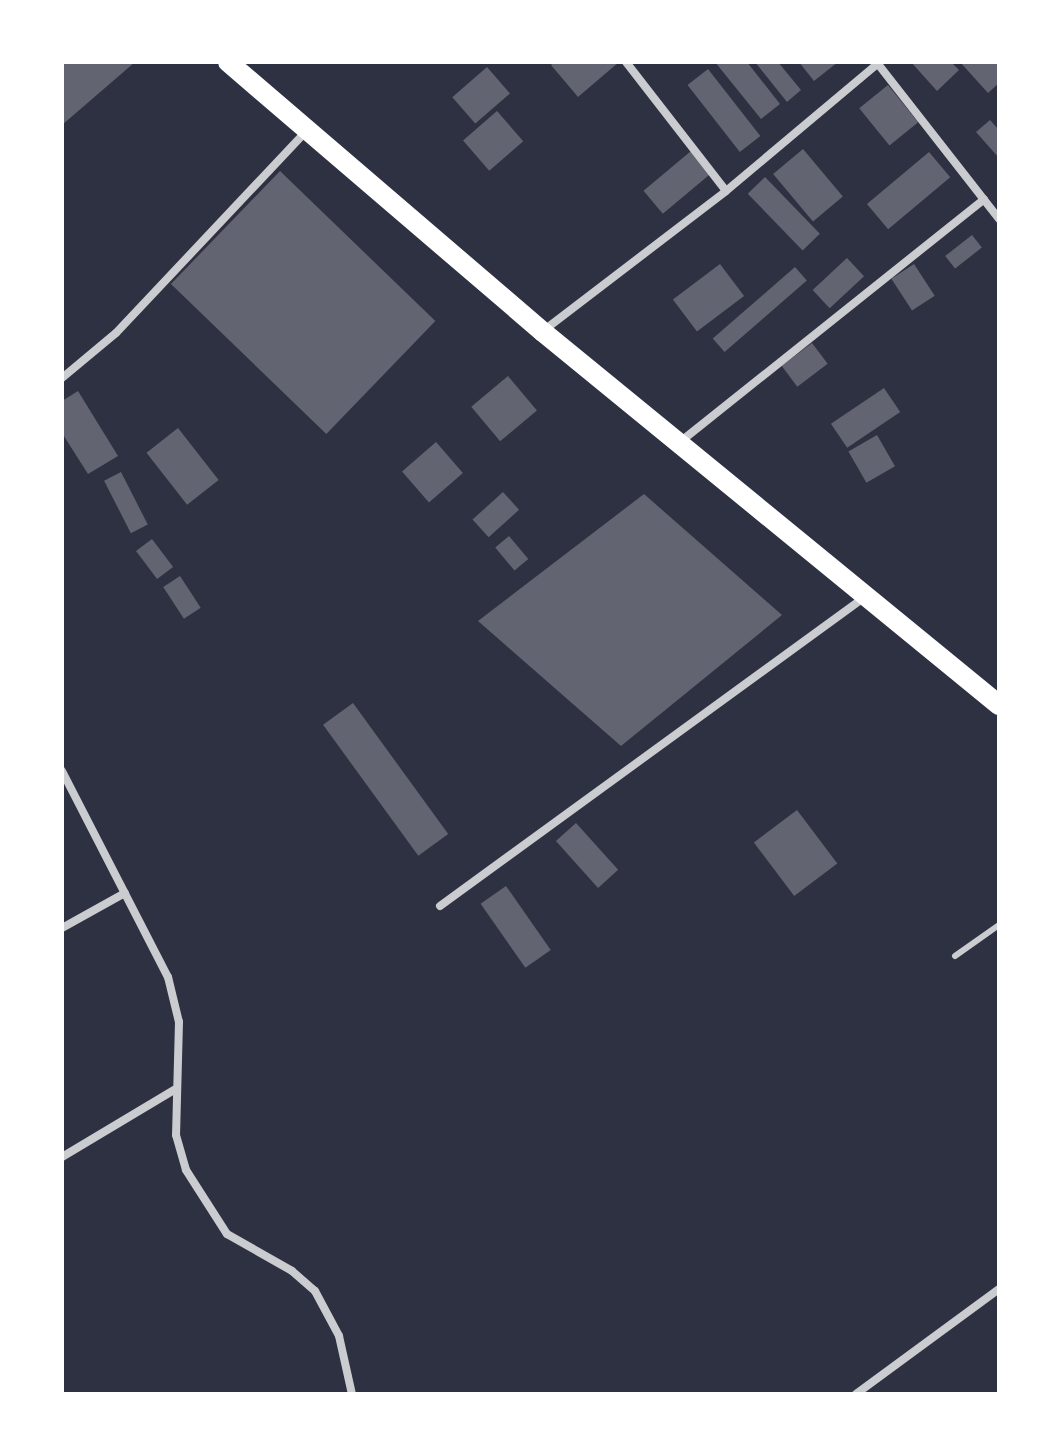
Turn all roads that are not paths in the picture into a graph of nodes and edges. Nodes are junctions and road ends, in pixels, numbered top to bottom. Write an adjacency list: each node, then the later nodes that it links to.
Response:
1 (228, 62): 4 (main road)
2 (626, 62): 5 (street)
3 (879, 63): 5 (street); 6 (street)
4 (308, 128): 8 (main road); 9 (street)
5 (726, 191): 8 (street)
6 (984, 199): 7 (street); 10 (street)
7 (999, 219)
8 (543, 332): 10 (main road)
9 (62, 378)
10 (679, 442): 11 (main road)
11 (866, 596): 12 (main road); 15 (street)
12 (999, 705)
13 (62, 771): 14 (street)
14 (125, 893): 17 (street); 19 (street)
15 (440, 906)
16 (999, 925): 18 (lane)
17 (62, 928)
18 (955, 956)
19 (174, 1090): 20 (street); 22 (street)
20 (62, 1157)
21 (999, 1289): 23 (street)
22 (352, 1394)
23 (856, 1394)

